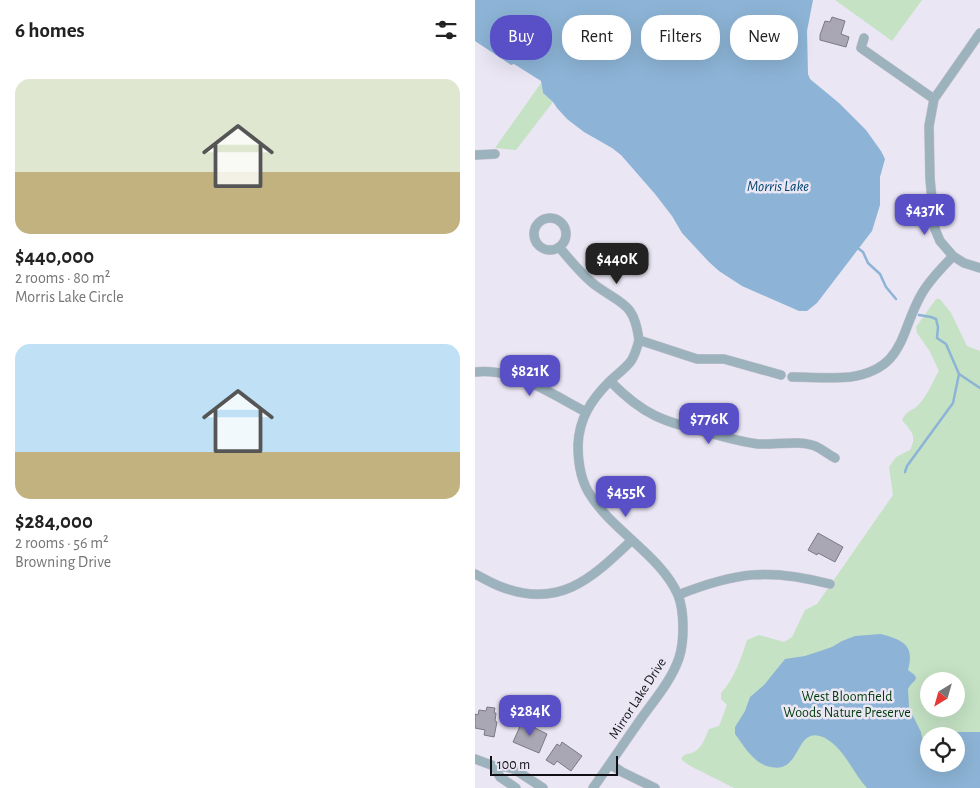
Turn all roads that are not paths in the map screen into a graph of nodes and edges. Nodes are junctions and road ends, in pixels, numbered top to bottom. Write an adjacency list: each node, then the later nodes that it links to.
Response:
1 (980, 32): 3 (street)
2 (864, 38): 3 (street)
3 (934, 99): 7 (street)
4 (495, 154): 5 (street)
5 (475, 155)
6 (559, 248): 9 (street)
7 (953, 256): 8 (street); 12 (street)
8 (980, 268)
9 (639, 340): 11 (street); 13 (street, Mirror Lake Drive)
10 (475, 372): 14 (street)
11 (781, 375)
12 (792, 377)
13 (610, 381): 14 (street, Mirror Lake Drive); 15 (street)
14 (586, 412): 16 (street, Mirror Lake Drive)
15 (835, 458)
16 (631, 540): 17 (street); 19 (street, Mirror Lake Drive)
17 (475, 574)
18 (830, 584): 19 (street)
19 (679, 595): 21 (street, Mirror Lake Drive)
20 (475, 760): 22 (street)
21 (610, 764): 27 (street, Mirror Lake Drive); 28 (street)
22 (494, 766): 23 (street); 24 (street)
23 (530, 780): 25 (street); 26 (street)
24 (515, 788)
25 (524, 788)
26 (543, 788)
27 (593, 788)
28 (655, 788)

